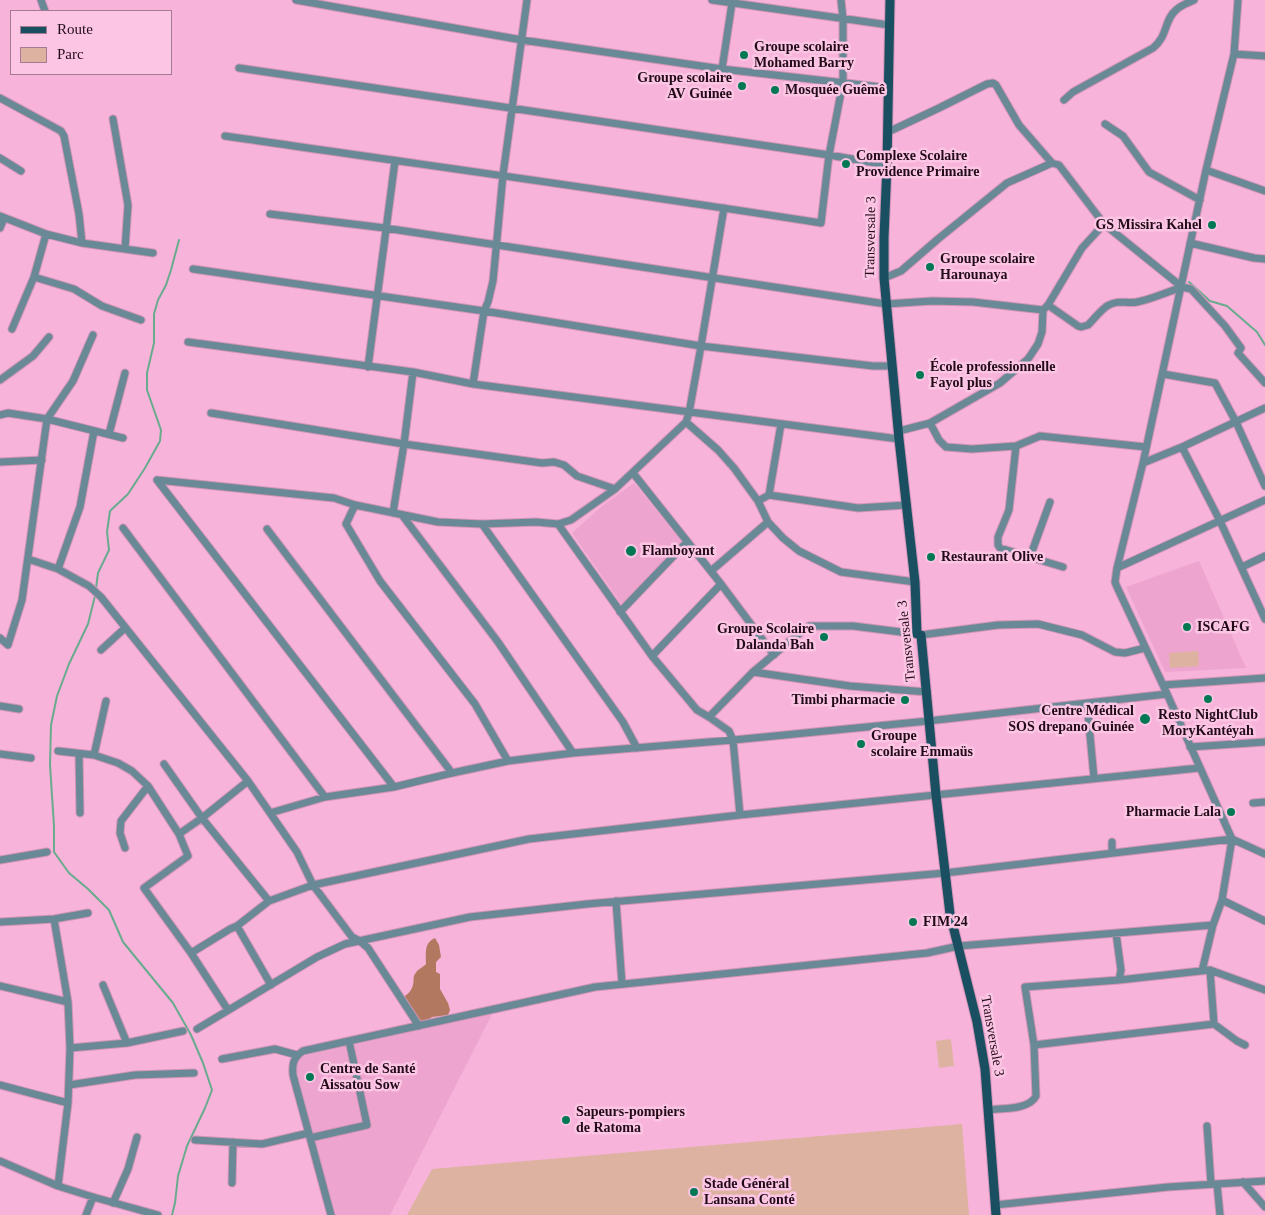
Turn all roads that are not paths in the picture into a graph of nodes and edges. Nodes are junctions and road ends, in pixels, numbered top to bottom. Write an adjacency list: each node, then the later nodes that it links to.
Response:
1 (296, 0): 11 (street)
2 (528, 0): 11 (street)
3 (712, 0): 8 (street)
4 (842, 0): 9 (street)
5 (890, 0): 10 (main road, Transversale 3)
6 (1194, 0): 19 (street)
7 (1238, 0): 12 (street)
8 (732, 3): 9 (street); 15 (street)
9 (843, 18): 10 (street); 16 (street)
10 (889, 25): 17 (main road, Transversale 3)
11 (522, 40): 15 (street); 20 (street)
12 (1234, 54): 13 (street); 30 (street)
13 (1265, 56)
14 (239, 68): 20 (street)
15 (722, 69): 16 (street)
16 (843, 82): 17 (street); 25 (street)
17 (889, 88): 23 (main road, Transversale 3)
18 (0, 98): 42 (street)
19 (1064, 100)
20 (512, 108): 25 (street); 32 (street)
21 (113, 119): 45 (street)
22 (1105, 124): 34 (street)
23 (888, 132): 28 (street); 29 (main road, Transversale 3)
24 (225, 136): 27 (street)
25 (829, 154): 29 (street); 35 (street)
26 (0, 158): 31 (street)
27 (395, 161): 32 (street); 40 (street)
28 (1052, 163): 38 (street); 51 (street)
29 (887, 164): 51 (main road, Transversale 3)
30 (1206, 170): 33 (street); 34 (street)
31 (21, 171)
32 (503, 175): 35 (street); 44 (street)
33 (1265, 191)
34 (1200, 200): 43 (street)
35 (724, 208): 50 (street)
36 (270, 214): 40 (street)
37 (2, 217): 39 (street); 41 (street)
38 (1104, 224): 52 (street); 55 (street)
39 (0, 228)
40 (385, 228): 44 (street); 53 (street)
41 (46, 234): 42 (street); 49 (street)
42 (82, 243): 45 (street)
43 (1190, 243): 47 (street); 52 (street)
44 (496, 245): 50 (street); 56 (street)
45 (124, 249): 46 (street)
46 (152, 253)
47 (1265, 259)
48 (193, 269): 53 (street)
49 (34, 276): 57 (street); 58 (street)
50 (712, 278): 54 (street); 62 (street)
51 (884, 278): 54 (main road, Transversale 3)
52 (1182, 287): 55 (street); 67 (street); 69 (street)
53 (377, 296): 56 (street); 63 (street)
54 (886, 304): 55 (street); 64 (main road, Transversale 3)
55 (1046, 308): 78 (street)
56 (484, 311): 62 (street); 70 (street)
57 (141, 320)
58 (12, 329)
59 (93, 335): 75 (street)
60 (49, 337): 68 (street)
61 (188, 342): 63 (street)
62 (701, 346): 64 (street); 73 (street)
63 (368, 366): 65 (street)
64 (892, 366): 82 (main road, Transversale 3)
65 (413, 372): 70 (street); 84 (street)
66 (125, 373): 81 (street)
67 (1162, 374): 77 (street); 86 (street)
68 (0, 380)
69 (1265, 383)
70 (474, 384): 73 (street)
71 (1265, 408): 77 (street)
72 (212, 413): 84 (street)
73 (689, 413): 76 (street); 79 (street)
74 (1, 414): 75 (street)
75 (47, 419): 80 (street); 88 (street)
76 (686, 422): 91 (street); 96 (street)
77 (1236, 422): 87 (street); 92 (street)
78 (930, 423): 82 (street); 85 (street)
79 (781, 424): 82 (street); 94 (street)
80 (94, 431): 81 (street); 115 (street)
81 (109, 434): 83 (street)
82 (899, 435): 99 (main road, Transversale 3)
83 (123, 438)
84 (404, 444): 93 (street); 100 (street)
85 (1016, 446): 86 (street); 110 (street)
86 (1146, 447): 90 (street)
87 (1182, 447): 90 (street); 102 (street)
88 (42, 460): 89 (street); 111 (street)
89 (0, 462)
90 (1143, 463): 114 (street)
91 (633, 473): 93 (street); 108 (street)
92 (1265, 486)
93 (616, 489): 105 (street)
94 (769, 495): 96 (street); 99 (street)
95 (1265, 500): 102 (street)
96 (758, 502): 103 (street)
97 (1050, 502): 110 (street)
98 (355, 505): 100 (street); 149 (street); 156 (street)
99 (906, 505): 117 (main road, Transversale 3)
100 (393, 513): 101 (street)
101 (402, 515): 104 (street); 144 (street)
102 (1220, 521): 113 (street); 114 (street)
103 (768, 522): 116 (street); 117 (street)
104 (482, 524): 105 (street); 142 (street)
105 (558, 524): 119 (street)
106 (123, 528): 158 (street)
107 (266, 529): 152 (street)
108 (687, 542): 116 (street); 119 (street)
109 (1265, 556): 113 (street)
110 (1030, 557): 112 (street)
111 (28, 559): 115 (street); 123 (street)
112 (1063, 567)
113 (1242, 567): 120 (street)
114 (1118, 568): 124 (street)
115 (58, 569): 121 (street)
116 (711, 572): 118 (street)
117 (915, 582): 122 (main road, Transversale 3)
118 (721, 584): 126 (street); 127 (street)
119 (620, 612): 127 (street)
120 (1264, 616)
121 (126, 628): 125 (street); 154 (street)
122 (919, 635): 124 (street); 126 (street); 131 (main road, Transversale 3)
123 (0, 638)
124 (1145, 648): 130 (street)
125 (101, 650)
126 (774, 655): 128 (street)
127 (652, 656): 137 (street)
128 (753, 672): 131 (street); 137 (street)
129 (1265, 678): 130 (street)
130 (1163, 685): 132 (street)
131 (927, 692): 138 (main road, Transversale 3)
132 (1167, 694): 134 (street); 141 (street)
133 (106, 701): 147 (street)
134 (1087, 703): 138 (street); 153 (street)
135 (0, 706): 136 (street)
136 (19, 709)
137 (709, 717): 139 (street)
138 (928, 721): 139 (street); 157 (main road, Transversale 3)
139 (732, 740): 142 (street); 163 (street)
140 (1265, 742): 141 (street)
141 (1190, 747): 151 (street)
142 (637, 748): 144 (street)
143 (58, 752): 146 (street)
144 (573, 753): 149 (street)
145 (0, 754): 148 (street)
146 (79, 754): 147 (street); 161 (street)
147 (94, 756): 155 (street)
148 (31, 758)
149 (508, 761): 152 (street)
150 (164, 764): 164 (street)
151 (1199, 768): 153 (street); 166 (street)
152 (452, 772): 156 (street)
153 (1094, 778): 157 (street)
154 (248, 781): 162 (street); 164 (street)
155 (148, 786): 165 (street); 168 (street)
156 (394, 788): 158 (street)
157 (936, 794): 163 (street); 173 (main road, Transversale 3)
158 (325, 797): 162 (street)
159 (1265, 802): 160 (street)
160 (1253, 803)
161 (80, 813)
162 (270, 813): 174 (street)
163 (740, 815): 174 (street)
164 (202, 818): 165 (street); 177 (street)
165 (179, 834): 187 (street)
166 (1232, 840): 170 (street); 171 (street); 175 (street)
167 (1112, 842): 170 (street)
168 (125, 848)
169 (48, 852): 172 (street)
170 (1112, 853): 173 (street)
171 (1265, 854)
172 (0, 860)
173 (945, 873): 176 (street); 186 (main road, Transversale 3)
174 (313, 885): 177 (street); 185 (street)
175 (1222, 900): 180 (street); 182 (street)
176 (616, 901): 185 (street); 192 (street)
177 (268, 902): 183 (street)
178 (88, 913): 179 (street)
179 (54, 919): 181 (street); 196 (street)
180 (1265, 921)
181 (0, 922)
182 (1213, 925): 184 (street); 189 (street)
183 (237, 926): 187 (street); 191 (street)
184 (1116, 933): 186 (street); 190 (street)
185 (360, 941): 191 (street); 199 (street)
186 (959, 946): 192 (street); 213 (main road, Transversale 3)
187 (191, 953): 197 (street)
188 (1210, 970): 189 (street); 195 (street); 198 (street)
189 (1202, 971): 190 (street)
190 (1120, 980): 204 (street)
191 (271, 984): 197 (street)
192 (622, 984): 199 (street)
193 (103, 985): 203 (street)
194 (0, 986): 196 (street)
195 (1265, 990)
196 (68, 1002): 206 (street)
197 (228, 1010): 200 (street)
198 (1214, 1024): 204 (street); 205 (street)
199 (420, 1026): 202 (street)
200 (197, 1029)
201 (183, 1031): 203 (street)
202 (349, 1041): 207 (street); 216 (street)
203 (127, 1043): 206 (street)
204 (1034, 1045): 213 (street)
205 (1245, 1045)
206 (70, 1048): 211 (street)
207 (297, 1055): 208 (street); 216 (street)
208 (222, 1059)
209 (194, 1073): 211 (street)
210 (0, 1085): 212 (street)
211 (69, 1086): 212 (street)
212 (68, 1103): 224 (street)
213 (988, 1110): 228 (main road, Transversale 3)
214 (1207, 1126): 223 (street)
215 (137, 1136): 226 (street)
216 (309, 1136): 218 (street); 231 (street)
217 (195, 1140): 218 (street)
218 (234, 1142): 222 (street)
219 (0, 1161): 224 (street)
220 (1265, 1181): 221 (street)
221 (1243, 1182): 223 (street); 227 (street)
222 (232, 1183)
223 (1214, 1184): 228 (street); 232 (street)
224 (58, 1186): 225 (street)
225 (93, 1197): 226 (street); 230 (street)
226 (113, 1203): 229 (street)
227 (1265, 1207)
228 (995, 1210)
229 (155, 1214)
230 (86, 1215)
231 (330, 1215)
232 (1220, 1215)

